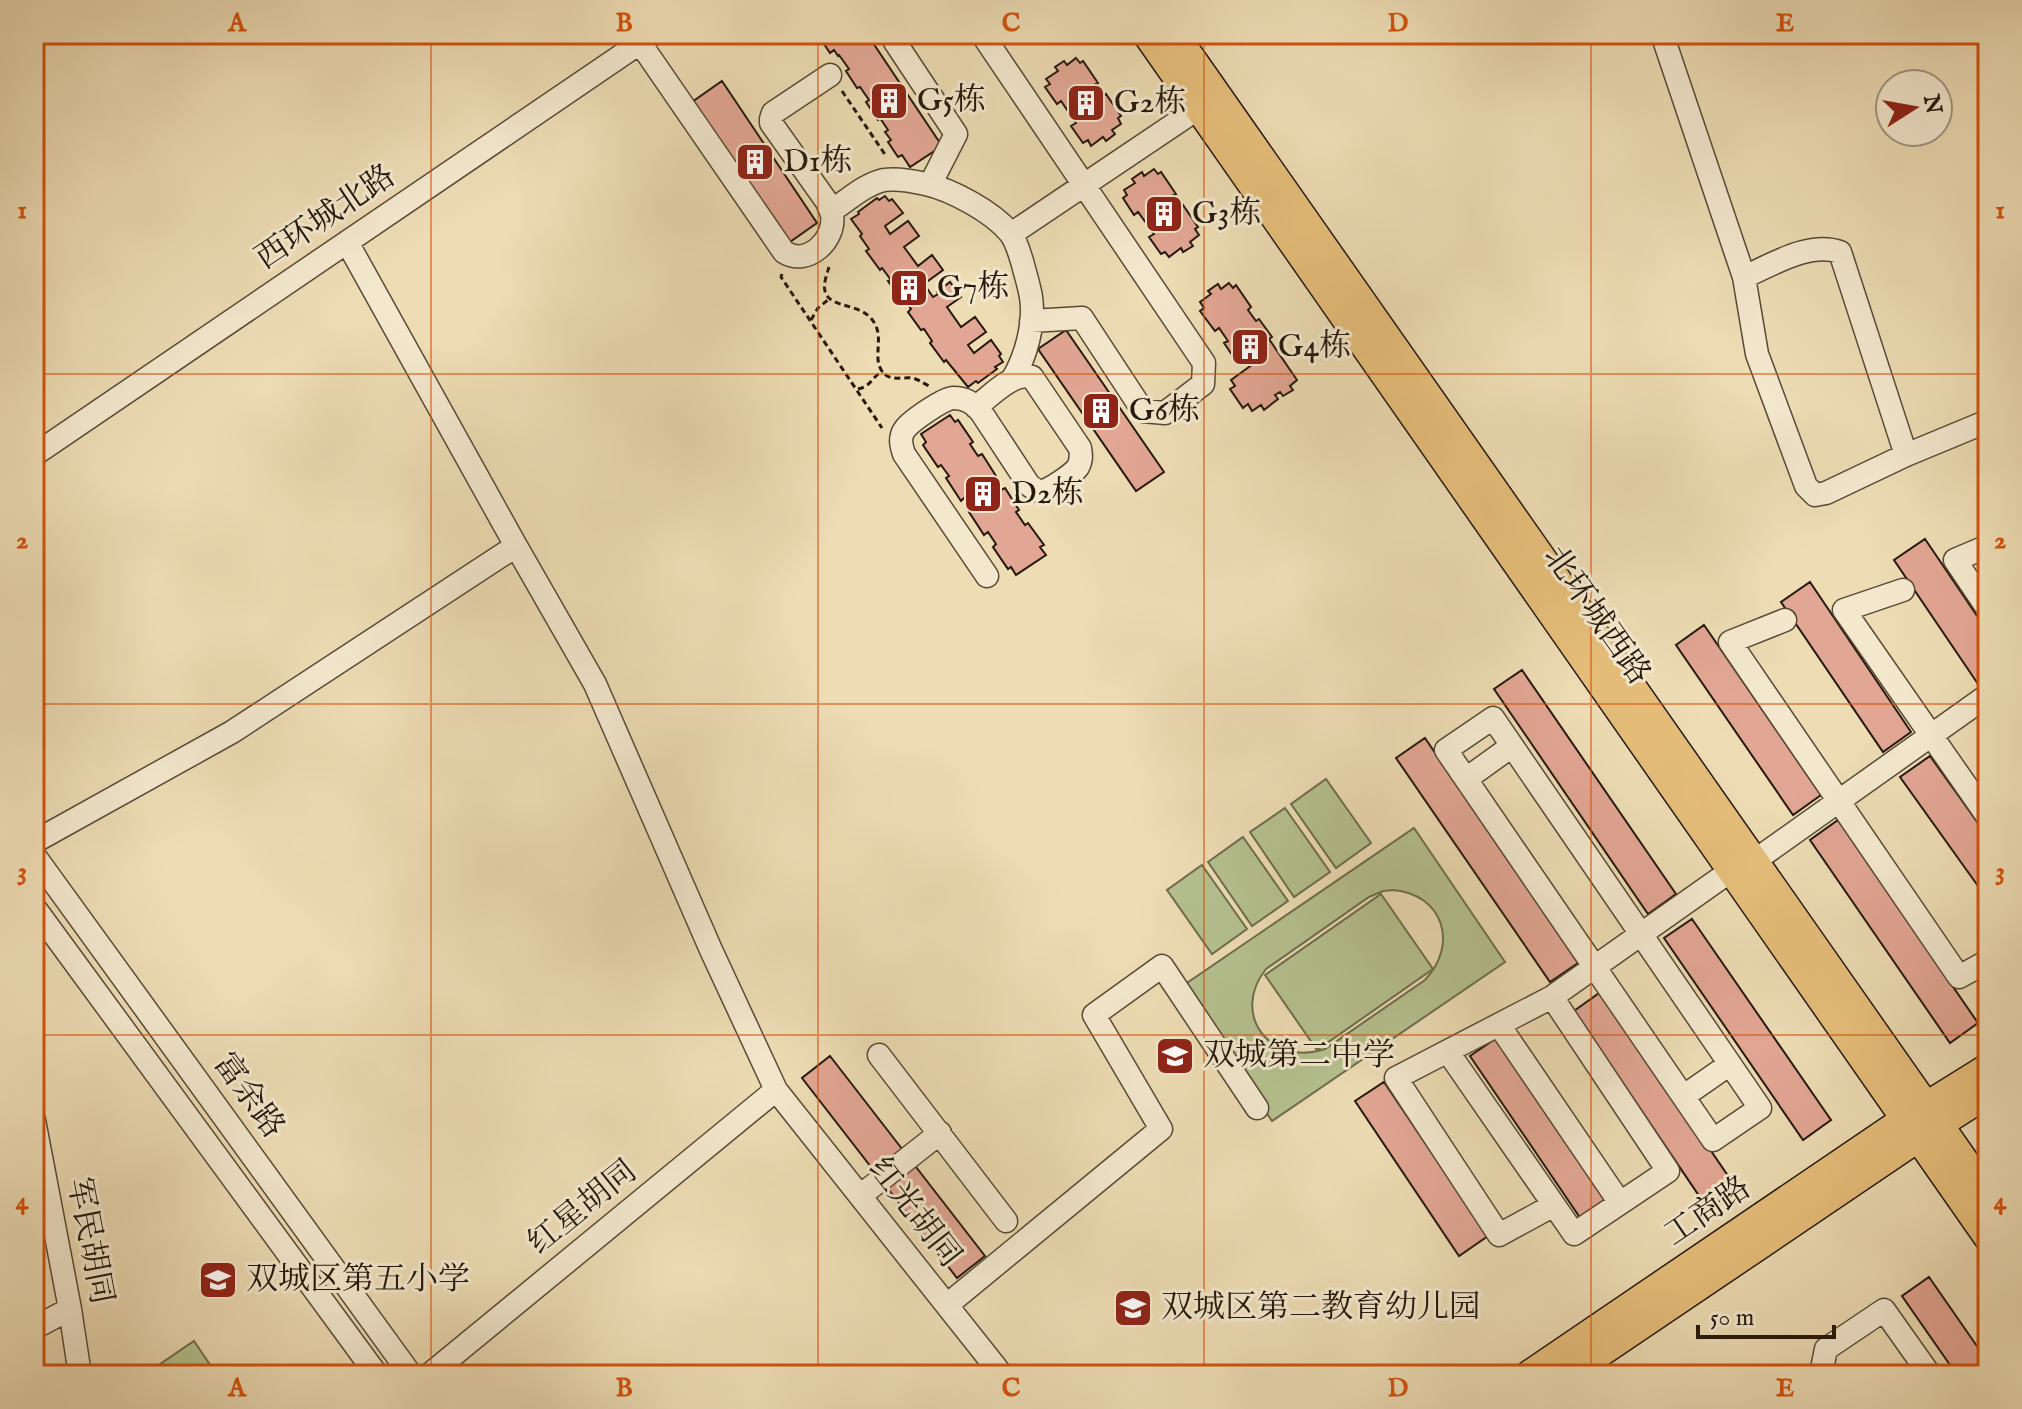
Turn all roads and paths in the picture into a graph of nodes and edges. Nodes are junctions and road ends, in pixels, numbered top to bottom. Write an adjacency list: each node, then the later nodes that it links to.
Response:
1 (896, 34): 10 (street)
2 (982, 34): 11 (street)
3 (1147, 34): 8 (main road, 北环城西路)
4 (1174, 34): 8 (main road, 北环城西路)
5 (1662, 34): 17 (street)
6 (647, 39): 15 (street, 西环城北路); 16 (street)
7 (830, 75): 9 (path); 12 (street)
8 (1208, 101): 11 (street); 44 (main road, 北环城西路)
9 (887, 179): 10 (street); 12 (street)
10 (930, 185): 13 (street)
11 (1083, 185): 13 (street); 20 (street)
12 (831, 211): 14 (street)
13 (1011, 234): 20 (street)
14 (826, 240): 16 (street); 18 (path)
15 (347, 242): 28 (street, 西环城北路); 30 (street, 红光胡同)
16 (789, 255): 19 (path)
17 (1744, 277): 29 (street); 29 (street)
18 (829, 299): 19 (path); 21 (path)
19 (811, 321): 23 (path)
20 (1031, 321): 22 (street)
21 (883, 371): 23 (path); 24 (path)
22 (1012, 380): 25 (street); 25 (street)
23 (857, 390): 27 (path)
24 (944, 401): 25 (street); 27 (street)
25 (976, 407)
26 (1988, 421): 29 (street)
27 (901, 437): 32 (street)
28 (34, 455)
29 (1906, 455)
30 (516, 546): 42 (street); 55 (street, 红光胡同)
31 (1988, 546): 34 (street)
32 (987, 576)
33 (1903, 590): 37 (street)
34 (1988, 609)
35 (1785, 620): 40 (street)
36 (1985, 702): 37 (street)
37 (1930, 736): 40 (street); 41 (street)
38 (1512, 746): 39 (street); 39 (street); 46 (street)
39 (1466, 779): 48 (street)
40 (1838, 801): 44 (street); 47 (street)
41 (1988, 817)
42 (34, 842)
43 (34, 855): 73 (street, 富余路)
44 (1743, 866): 46 (street); 60 (main road, 北环城西路)
45 (34, 907): 72 (street, 富余路)
46 (1641, 934): 48 (street); 53 (street)
47 (1988, 961)
48 (1595, 967): 49 (street); 57 (street)
49 (1552, 997): 50 (street); 64 (street)
50 (1499, 1025): 51 (street); 64 (street)
51 (1448, 1052): 65 (street); 65 (street)
52 (879, 1055): 61 (street)
53 (1730, 1064): 57 (street); 57 (street)
54 (1988, 1068): 60 (main road)
55 (776, 1090): 63 (street, 红光胡同); 74 (street, 红星胡同)
56 (1988, 1093): 60 (main road)
57 (1684, 1096)
58 (1257, 1108): 68 (street)
59 (34, 1120): 69 (street, 军民胡同)
60 (1922, 1122): 62 (main road, 北环城西路); 67 (main road, 北环城西路); 76 (main road, 工商路); 77 (main road, 工商路)
61 (940, 1133): 63 (street); 66 (street)
62 (1988, 1195)
63 (860, 1196): 68 (street, 红光胡同)
64 (1620, 1203): 65 (street)
65 (1554, 1205)
66 (1006, 1221)
67 (1988, 1237)
68 (947, 1305): 75 (street, 红光胡同)
69 (70, 1309): 70 (street); 71 (street, 军民胡同)
70 (34, 1328)
71 (80, 1375)
72 (377, 1375)
73 (411, 1375)
74 (429, 1375)
75 (1002, 1375)
76 (1529, 1375)
77 (1567, 1375)
78 (1826, 1375): 79 (street)
79 (1930, 1375)

